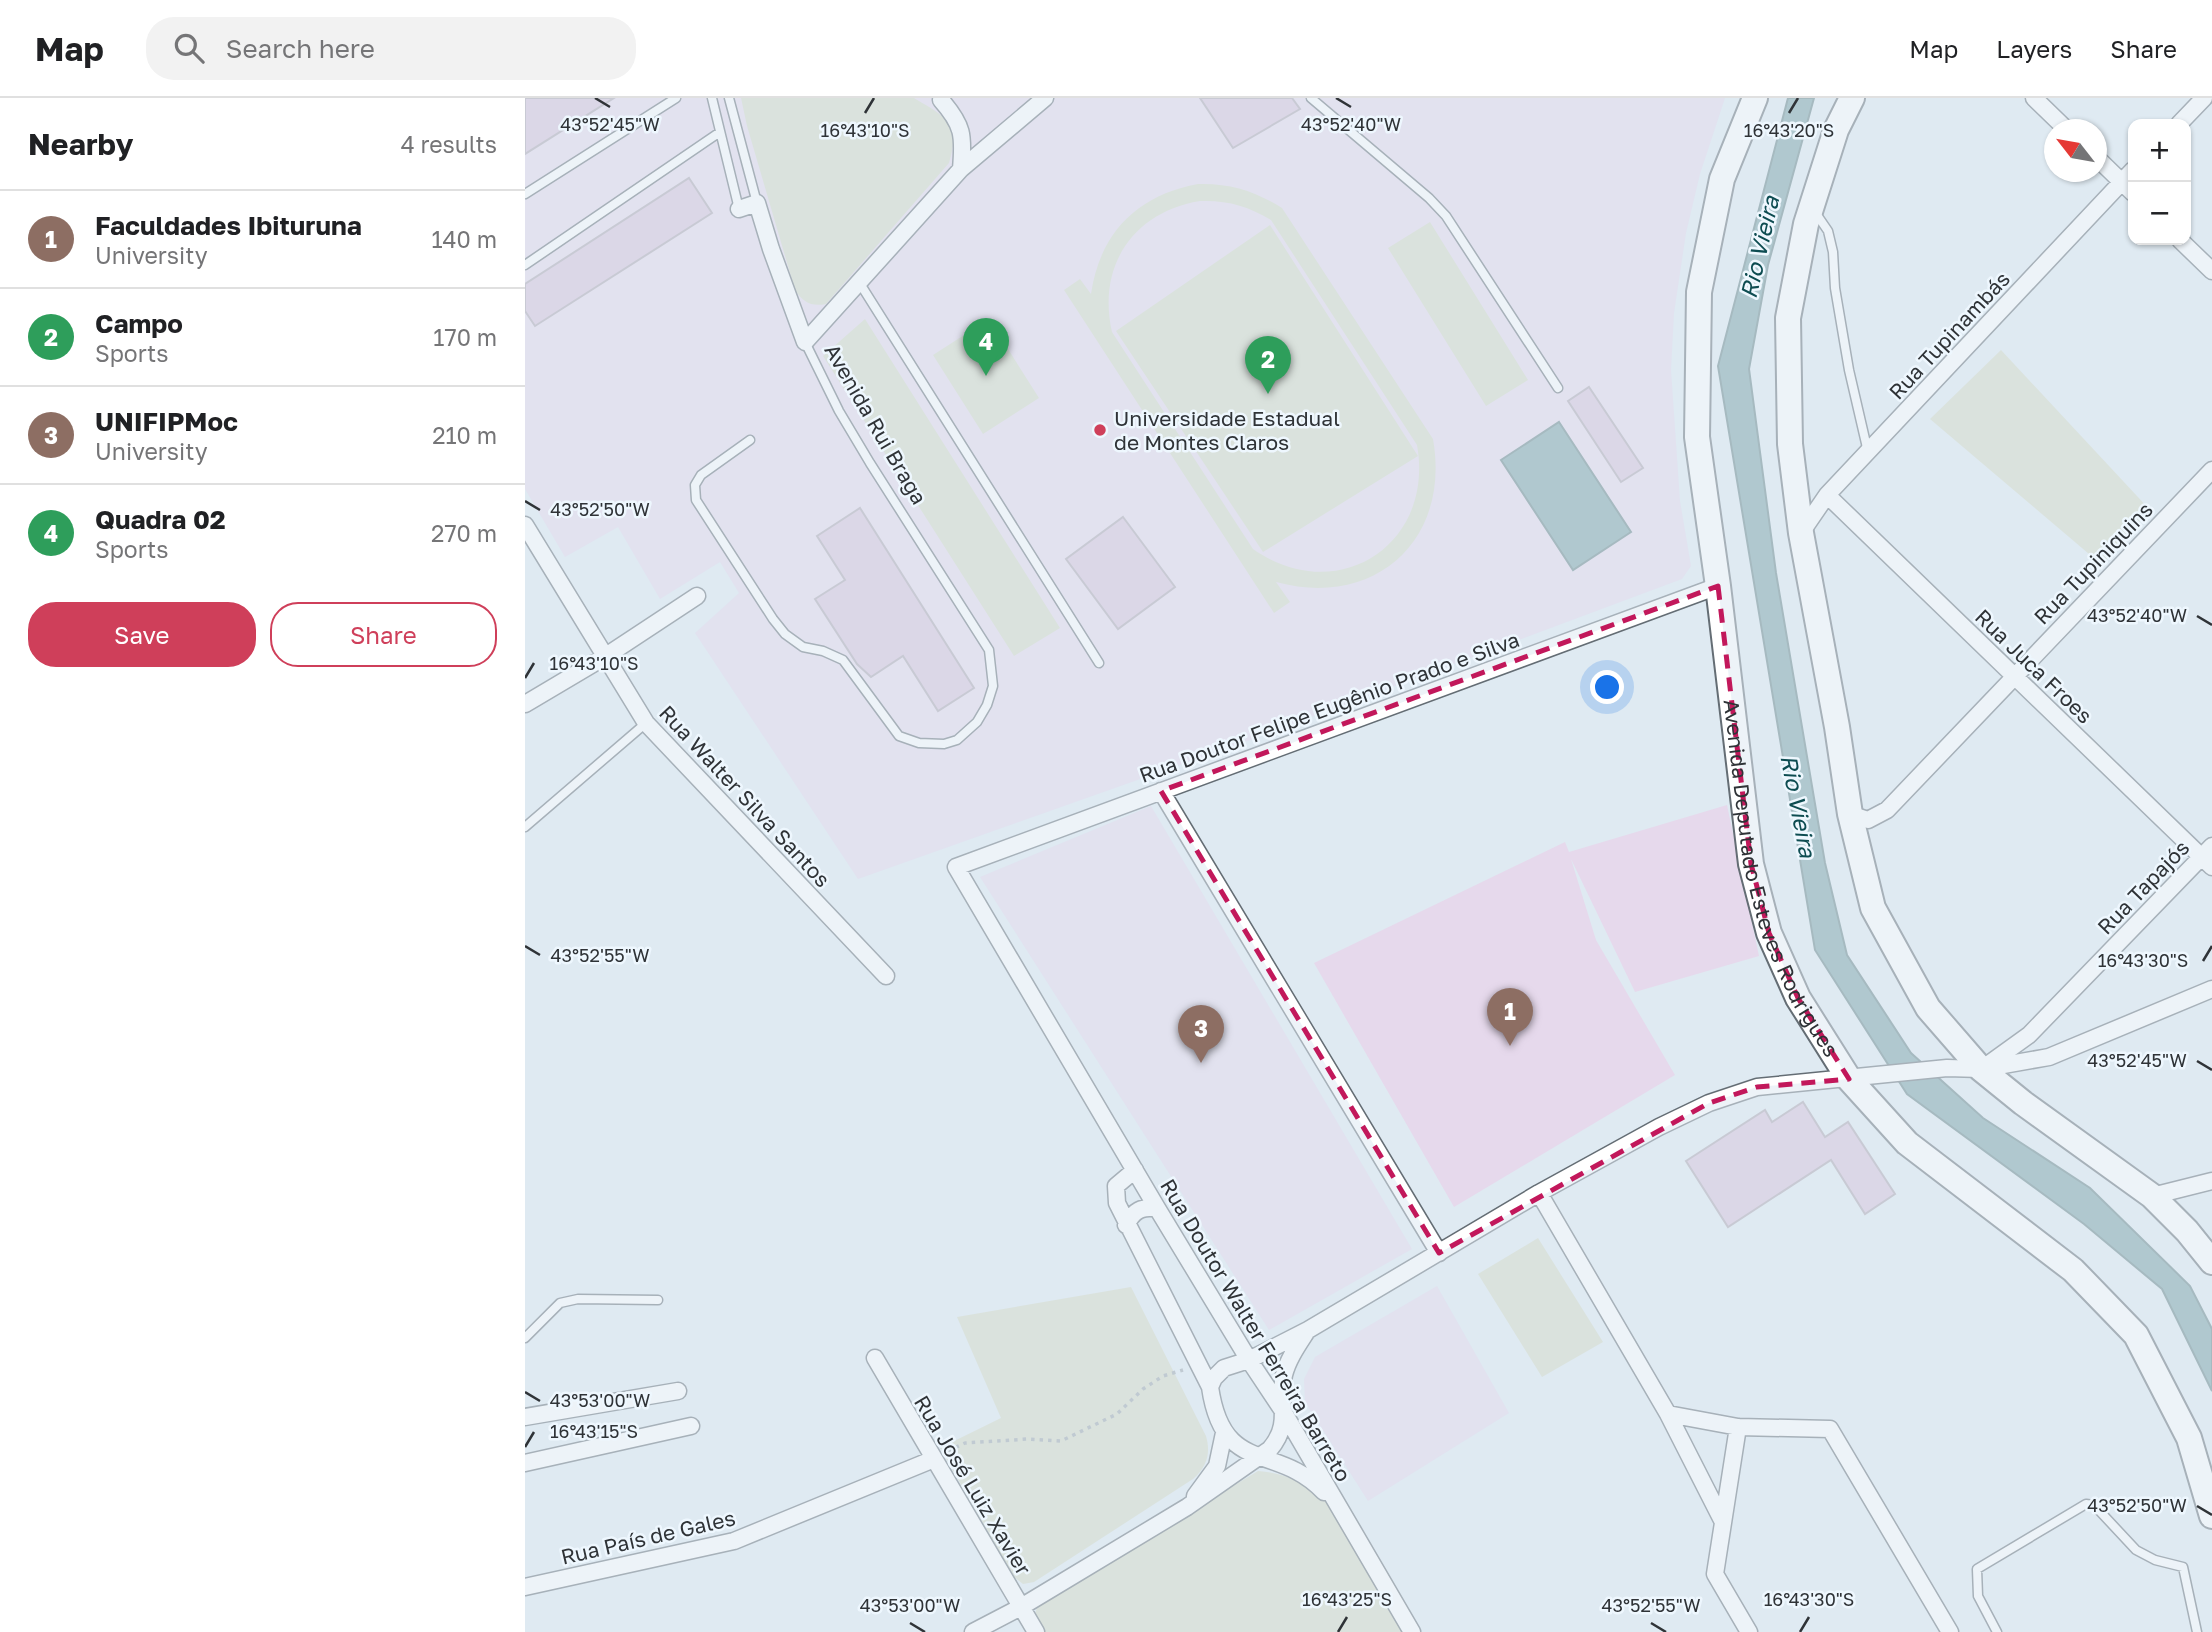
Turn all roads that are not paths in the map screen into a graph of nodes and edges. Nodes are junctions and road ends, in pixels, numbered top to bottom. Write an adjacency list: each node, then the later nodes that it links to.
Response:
1 (676, 98): 18 (lane)
2 (712, 98): 13 (lane)
3 (729, 98): 19 (lane, Avenida Rui Braga)
4 (1045, 98): 15 (street)
5 (1311, 98): 27 (lane)
6 (1755, 98): 34 (main road, Avenida Deputado Esteves Rodrigues)
7 (1852, 98): 20 (main road)
8 (2034, 98): 11 (street)
9 (2204, 98): 12 (street)
10 (944, 99): 15 (street)
11 (2056, 119)
12 (2184, 119)
13 (720, 131): 21 (lane); 23 (lane)
14 (2107, 166): 16 (street)
15 (961, 169): 25 (street)
16 (2128, 181)
17 (2128, 183): 29 (street, Rua Tupinambás)
18 (525, 194)
19 (757, 203): 21 (street); 26 (street, Avenida Rui Braga)
20 (1811, 207): 29 (lane); 33 (main road)
21 (739, 209)
22 (2185, 245): 24 (street)
23 (525, 265)
24 (2212, 271)
25 (859, 282): 26 (street); 37 (lane)
26 (805, 342): 28 (lane, Avenida Rui Braga)
27 (1558, 388)
28 (750, 440)
29 (1868, 452): 31 (street, Rua Tupinambás)
30 (2212, 470): 38 (street, Rua Tupiniquins)
31 (1827, 495): 33 (street, Rua Tupinambás); 38 (street, Rua Juca Froes)
32 (525, 525): 36 (street, Rua Walter Silva Santos)
33 (1801, 533): 42 (main road)
34 (1718, 586): 41 (street, Rua Doutor Felipe Eugênio Prado e Silva); 49 (main road, Avenida Deputado Esteves Rodrigues)
35 (697, 596): 36 (street)
36 (606, 656): 39 (street); 40 (street, Rua Walter Silva Santos)
37 (1100, 663)
38 (2014, 676): 42 (street, Rua Tupiniquins); 44 (street, Rua Juca Froes)
39 (525, 704)
40 (646, 723): 43 (lane); 46 (street, Rua Walter Silva Santos)
41 (1161, 791): 45 (street, Rua Doutor Felipe Eugênio Prado e Silva); 56 (street)
42 (1850, 814): 48 (main road)
43 (525, 827)
44 (2209, 856): 48 (street, Rua Tapajós)
45 (956, 867): 50 (street, Rua Doutor Walter Ferreira Barreto)
46 (886, 976)
47 (2212, 989): 48 (street)
48 (1981, 1069): 49 (street); 53 (main road)
49 (1849, 1079): 52 (street); 78 (main road, Avenida Deputado Esteves Rodrigues)
50 (1135, 1170): 54 (street, Rua Doutor Walter Ferreira Barreto); 55 (street, Rua Doutor Walter Ferreira Barreto)
51 (2212, 1181): 53 (street)
52 (1539, 1193): 56 (street); 66 (street)
53 (2152, 1195): 57 (main road)
54 (1157, 1208): 55 (street); 62 (street, Rua Doutor Walter Ferreira Barreto)
55 (1126, 1225): 63 (street, Rua Doutor Walter Ferreira Barreto)
56 (1439, 1254): 59 (street)
57 (2212, 1262)
58 (658, 1300): 60 (lane)
59 (1308, 1330): 62 (street); 65 (street)
60 (525, 1338)
61 (875, 1358): 73 (street, Rua José Luiz Xavier)
62 (1249, 1360): 63 (street); 65 (street, Rua Doutor Walter Ferreira Barreto)
63 (1210, 1387): 71 (street, Rua Doutor Walter Ferreira Barreto)
64 (678, 1391): 67 (street)
65 (1283, 1411): 74 (street); 77 (street, Rua Doutor Walter Ferreira Barreto)
66 (1668, 1414): 68 (street); 72 (street)
67 (525, 1417)
68 (1709, 1423): 70 (street); 72 (street)
69 (691, 1426): 75 (street)
70 (1738, 1427): 79 (street); 86 (street)
71 (1224, 1433): 74 (street, Rua Doutor Walter Ferreira Barreto); 76 (street)
72 (1691, 1457): 79 (street)
73 (934, 1458): 80 (street, Rua País de Gales); 81 (street, Rua José Luiz Xavier)
74 (1259, 1458): 76 (street); 77 (street, Rua Doutor Walter Ferreira Barreto)
75 (525, 1463)
76 (1187, 1507): 81 (street)
77 (1342, 1511): 84 (street, Rua Doutor Walter Ferreira Barreto)
78 (2212, 1516)
79 (1723, 1522): 85 (street)
80 (525, 1587)
81 (1021, 1607): 82 (street); 83 (street, Rua José Luiz Xavier)
82 (973, 1632)
83 (1036, 1632)
84 (1412, 1632)
85 (1749, 1632)
86 (1950, 1632)
87 (1997, 1632): 88 (lane)
88 (2197, 1632)

